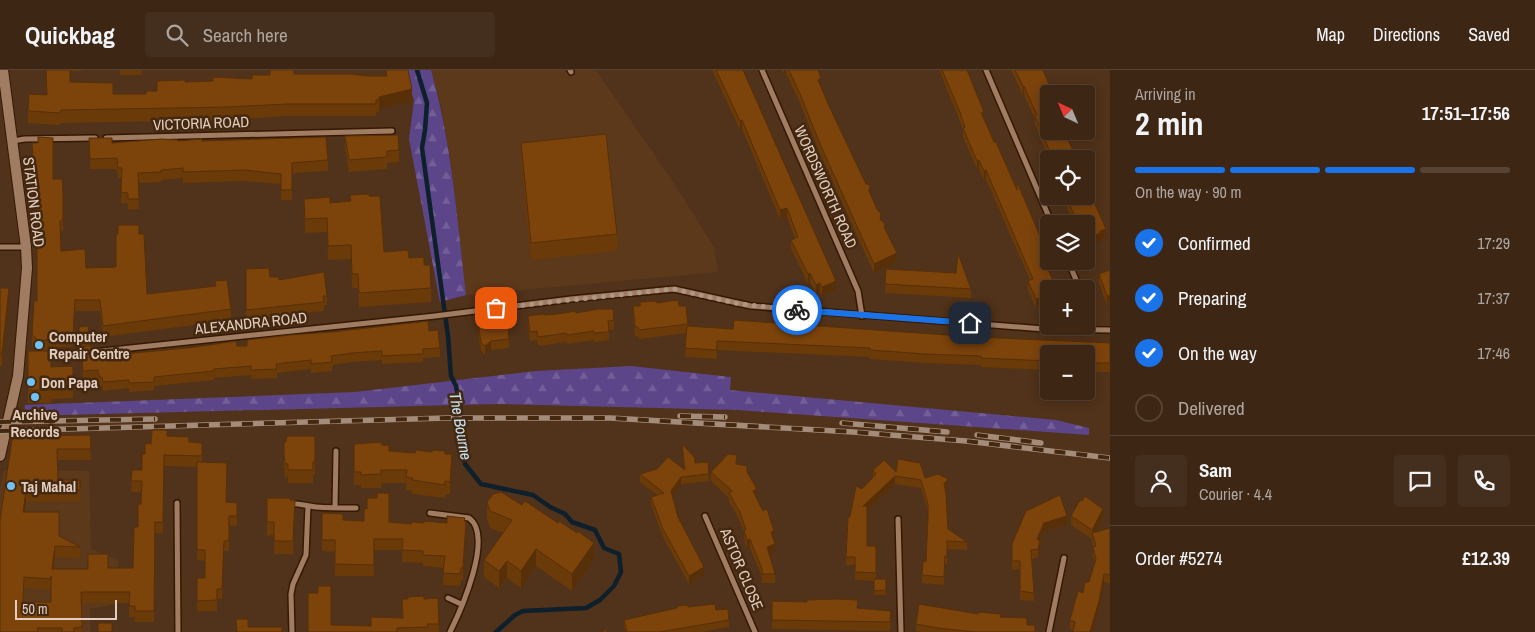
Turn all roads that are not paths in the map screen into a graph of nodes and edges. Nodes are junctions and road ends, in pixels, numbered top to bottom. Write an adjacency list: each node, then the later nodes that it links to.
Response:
1 (3, 70): 5 (main road, STATION ROAD)
2 (762, 70): 11 (street, WORDSWORTH ROAD)
3 (986, 70): 6 (street)
4 (392, 131): 5 (street, VICTORIA ROAD)
5 (11, 141): 7 (main road, STATION ROAD)
6 (1048, 215)
7 (26, 247): 8 (street); 17 (main road, STATION ROAD)
8 (0, 248)
9 (483, 291): 10 (street)
10 (484, 310): 11 (street, ALEXANDRA ROAD); 15 (street, ALEXANDRA ROAD)
11 (862, 316): 12 (street, ALEXANDRA ROAD)
12 (1040, 328)
13 (1110, 330): 14 (street, ALEXANDRA ROAD)
14 (1095, 331)
15 (38, 357)
16 (336, 451): 21 (street)
17 (0, 456)
18 (177, 503): 29 (street)
19 (286, 504): 20 (street)
20 (308, 506): 21 (street); 30 (street)
21 (335, 508): 22 (street)
22 (356, 508)
23 (430, 514): 28 (street)
24 (705, 516): 32 (street, ASTOR CLOSE)
25 (898, 519): 33 (street)
26 (1064, 558): 34 (street)
27 (448, 598): 28 (street)
28 (461, 604): 31 (street)
29 (178, 632)
30 (292, 632)
31 (450, 632)
32 (755, 632)
33 (901, 632)
34 (1049, 632)

